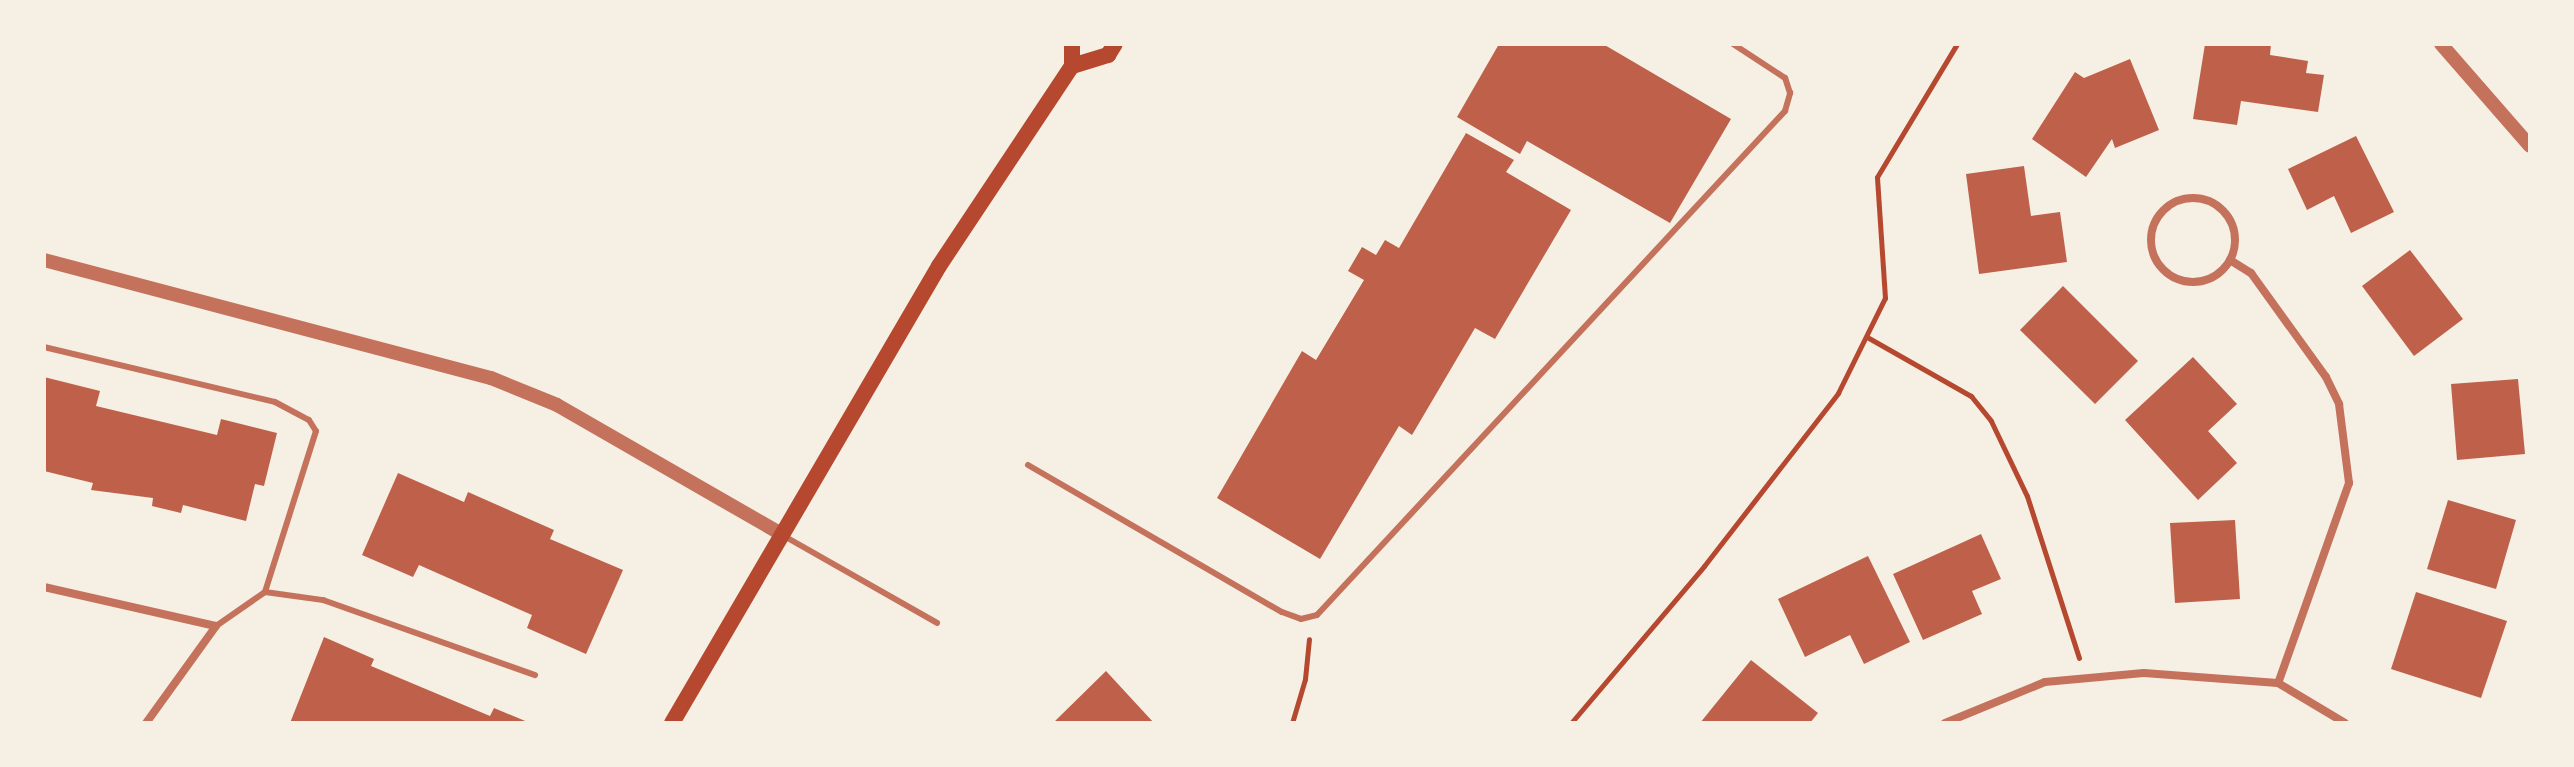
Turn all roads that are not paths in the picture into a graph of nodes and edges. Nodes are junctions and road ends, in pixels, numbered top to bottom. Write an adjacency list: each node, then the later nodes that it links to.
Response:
1 (1072, 44): 5 (main road)
2 (1115, 44): 5 (main road)
3 (1733, 44): 10 (lane)
4 (2441, 44): 6 (street)
5 (1072, 66): 11 (main road)
6 (2530, 146)
7 (44, 260): 11 (street)
8 (2230, 260): 8 (street); 17 (street)
9 (44, 347): 13 (lane)
10 (1028, 465)
11 (781, 534): 14 (lane); 19 (main road)
12 (44, 587): 15 (street)
13 (265, 592): 15 (lane); 16 (lane)
14 (937, 623)
15 (216, 626): 18 (street)
16 (535, 675)
17 (2278, 683): 20 (street); 21 (street)
18 (146, 723)
19 (672, 723)
20 (1945, 723)
21 (2345, 723)

